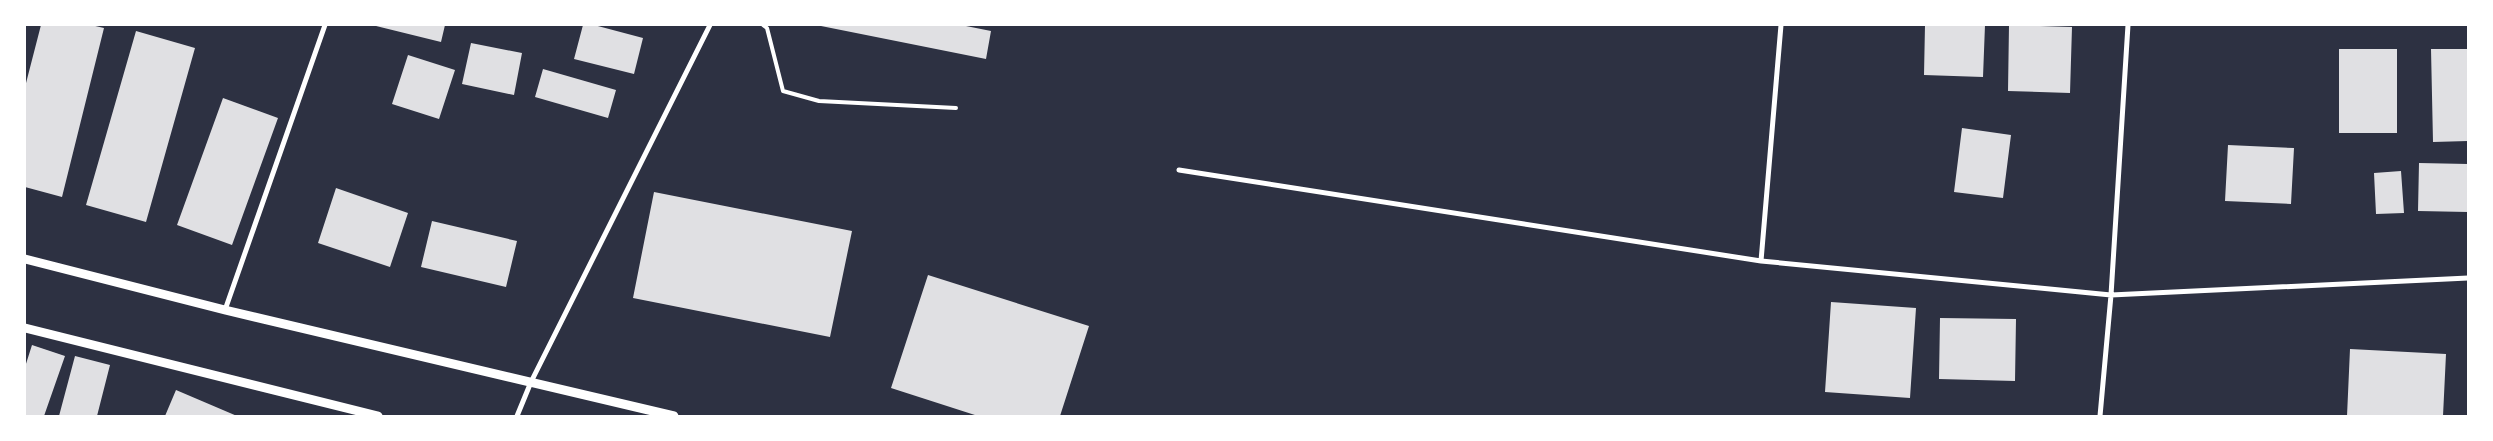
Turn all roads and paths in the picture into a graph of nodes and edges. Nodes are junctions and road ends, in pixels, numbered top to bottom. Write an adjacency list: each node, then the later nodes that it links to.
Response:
1 (326, 25): 12 (street)
2 (710, 25): 14 (street)
3 (763, 25): 6 (lane)
4 (1781, 25): 9 (street)
5 (2128, 25): 11 (street)
6 (956, 108)
7 (1178, 170): 9 (street)
8 (25, 259): 12 (street)
9 (1761, 262): 11 (street)
10 (2468, 278): 11 (street)
11 (2111, 295): 18 (street)
12 (224, 310): 14 (street)
13 (25, 328): 15 (street)
14 (531, 382): 16 (street); 17 (street)
15 (378, 416)
16 (517, 416)
17 (674, 416)
18 (2100, 416)

